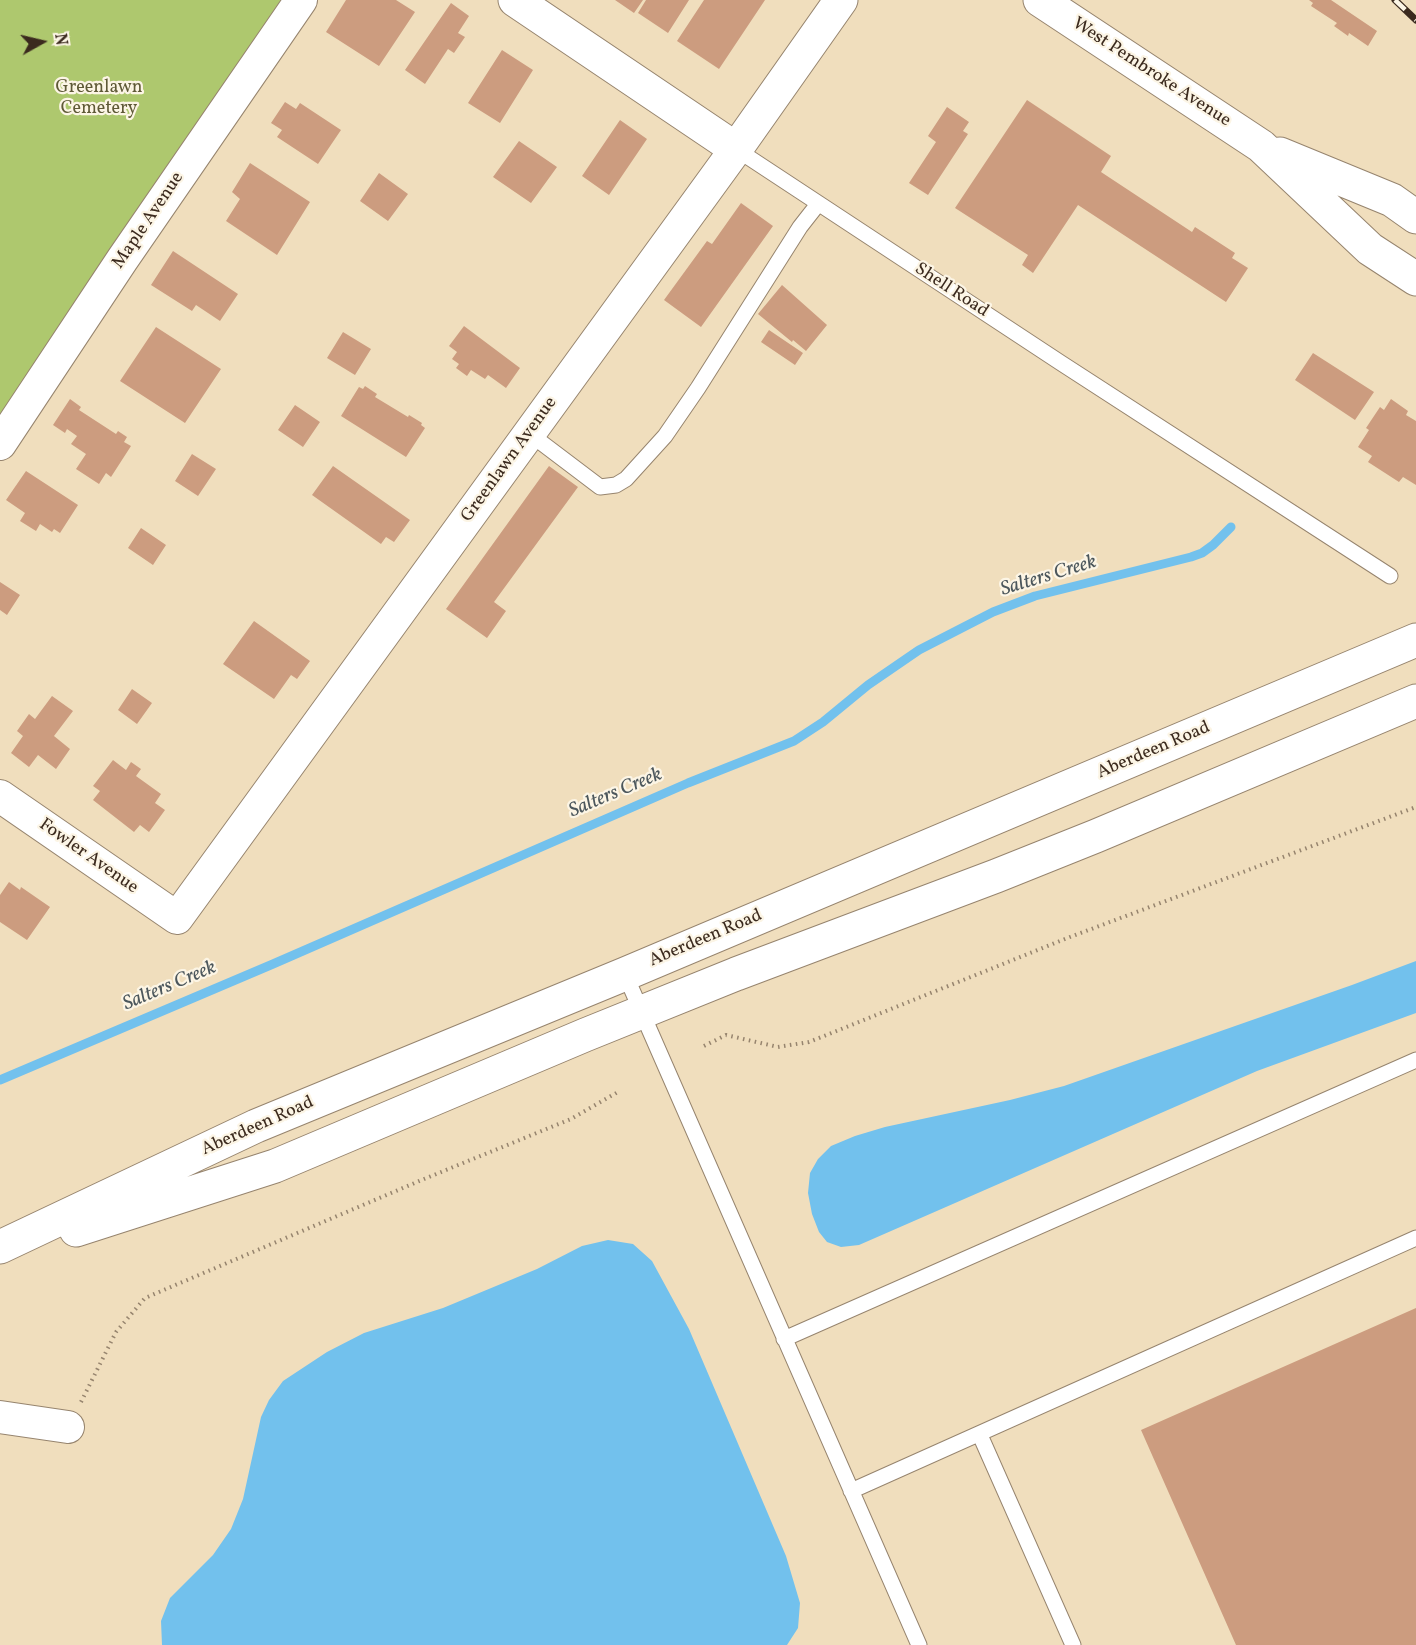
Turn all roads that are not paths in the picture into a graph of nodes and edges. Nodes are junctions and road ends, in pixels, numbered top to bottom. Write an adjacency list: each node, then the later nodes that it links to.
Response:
1 (302, 0): 11 (street, Maple Avenue)
2 (515, 0): 6 (main road, Shell Road)
3 (841, 0): 6 (main road, Greenlawn Avenue)
4 (1040, 0): 5 (main road, West Pembroke Avenue)
5 (1262, 146): 8 (main road, West Pembroke Avenue); 9 (main road, West Pembroke Avenue)
6 (736, 149): 7 (lane, Shell Road); 10 (street, Greenlawn Avenue)
7 (818, 204): 10 (lane); 12 (lane, Shell Road)
8 (1416, 217)
9 (1416, 279)
10 (530, 434): 16 (street, Greenlawn Avenue)
11 (0, 444)
12 (1390, 576)
13 (1416, 640): 17 (main road, Aberdeen Road)
14 (1416, 701): 18 (main road, Aberdeen Road)
15 (0, 796): 16 (street, Fowler Avenue)
16 (177, 918)
17 (625, 974): 18 (lane); 21 (main road, Aberdeen Road)
18 (642, 1012): 22 (main road, Aberdeen Road); 23 (lane)
19 (1416, 1060): 23 (lane)
20 (1416, 1238): 26 (lane)
21 (0, 1247)
22 (0, 1255)
23 (784, 1339): 27 (lane)
24 (0, 1417): 25 (street)
25 (68, 1427)
26 (981, 1435): 27 (lane); 29 (lane)
27 (851, 1491): 28 (lane)
28 (919, 1645)
29 (1073, 1645)

